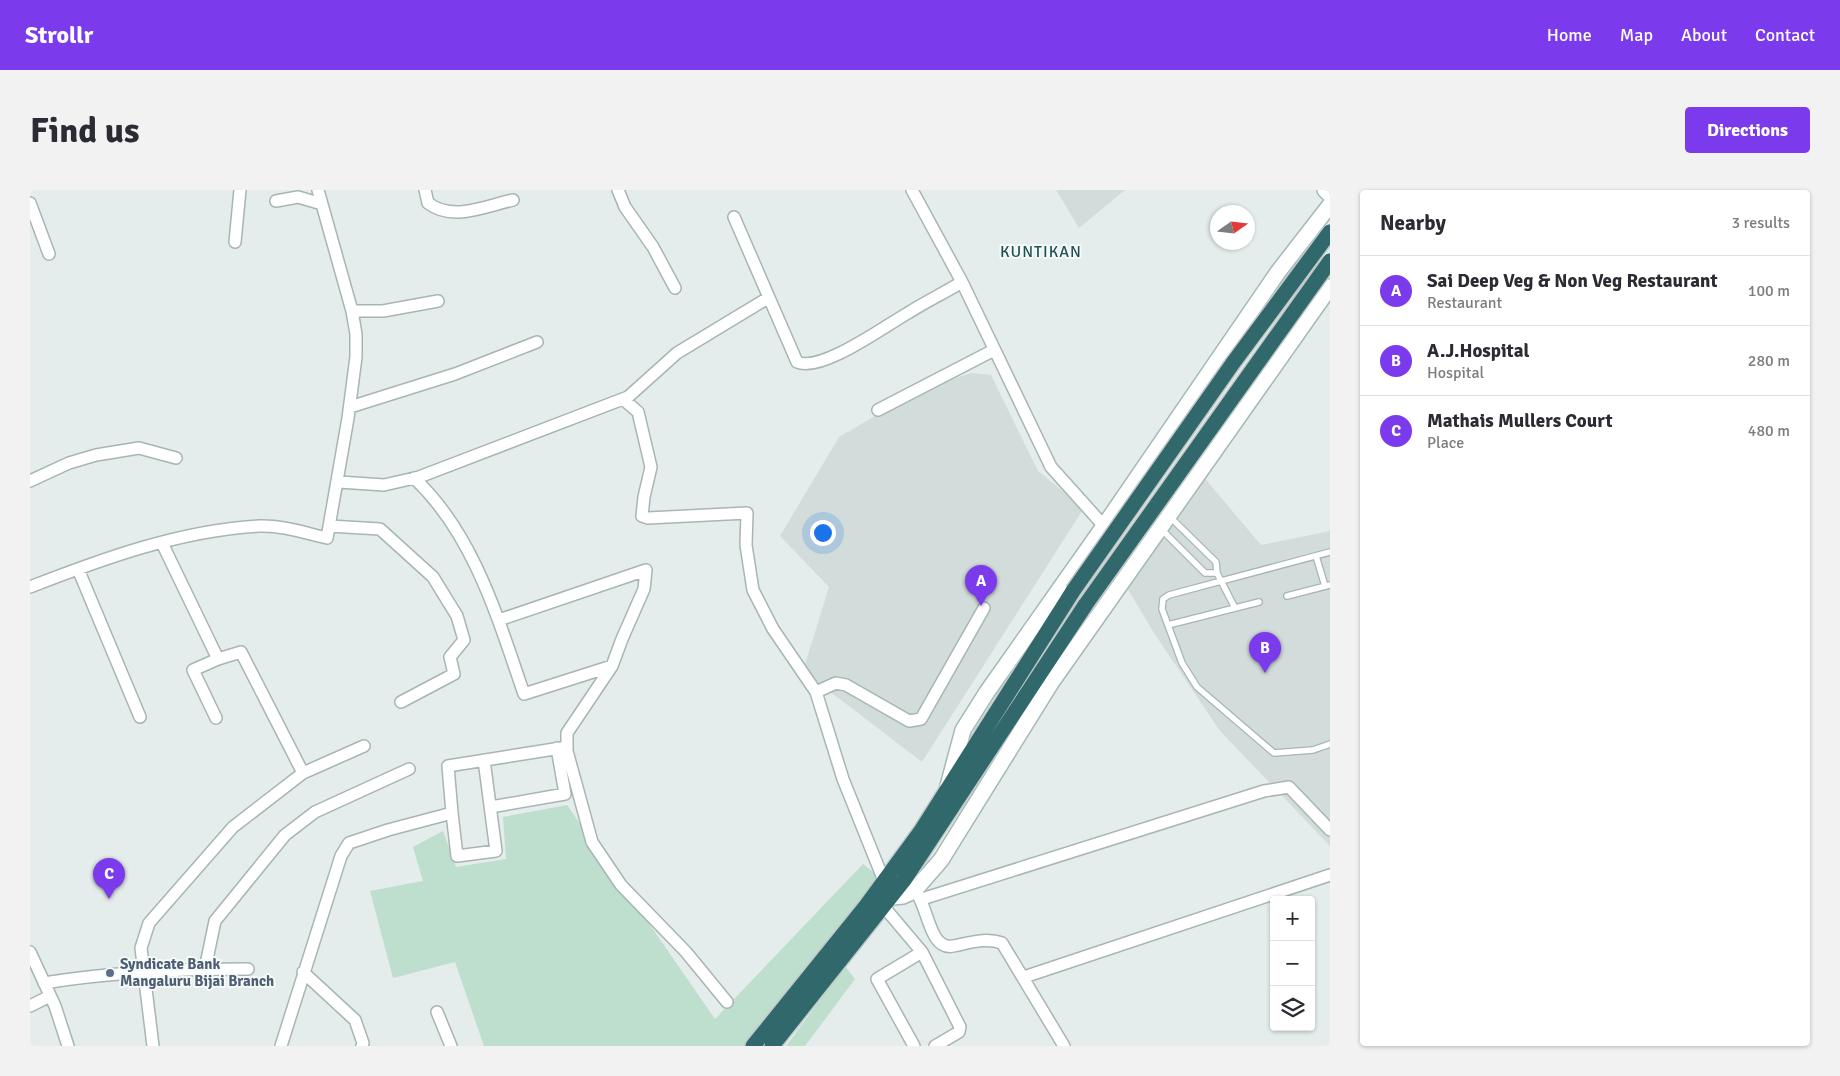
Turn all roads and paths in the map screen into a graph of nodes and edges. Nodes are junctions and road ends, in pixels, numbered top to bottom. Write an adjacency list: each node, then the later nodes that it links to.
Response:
1 (240, 190): 15 (street)
2 (318, 190): 11 (street)
3 (425, 190): 8 (street)
4 (618, 190): 21 (street)
5 (912, 190): 19 (street)
6 (1325, 190): 7 (street)
7 (1330, 195)
8 (513, 200)
9 (276, 201): 11 (street)
10 (30, 203): 16 (street)
11 (322, 204): 24 (street)
12 (1330, 205): 17 (street)
13 (734, 217): 22 (street)
14 (1330, 232): 63 (highway, bridge)
15 (235, 242)
16 (49, 254)
17 (1291, 255): 20 (street); 36 (street)
18 (1330, 261): 70 (highway, bridge)
19 (962, 282): 22 (street); 26 (street)
20 (1330, 286): 34 (street)
21 (675, 288)
22 (768, 298): 27 (street)
23 (438, 300): 24 (street)
24 (352, 312): 28 (street)
25 (536, 342): 28 (street)
26 (994, 350): 29 (street); 36 (street)
27 (623, 399): 31 (street); 53 (street)
28 (350, 407): 33 (street)
29 (878, 410)
30 (176, 458): 32 (street)
31 (414, 478): 33 (street); 49 (street)
32 (30, 482)
33 (338, 482): 35 (street)
34 (1164, 522): 41 (lane); 41 (lane); 69 (street)
35 (329, 526): 37 (street); 54 (street)
36 (1104, 526): 63 (street)
37 (162, 543): 40 (street); 51 (street)
38 (1330, 552): 39 (lane)
39 (1316, 556): 42 (lane); 43 (lane)
40 (78, 569): 44 (street); 55 (street)
41 (1217, 573): 42 (lane)
42 (1222, 580): 48 (lane); 50 (lane)
43 (1328, 586): 45 (lane)
44 (30, 587)
45 (1287, 596)
46 (1259, 602): 48 (lane)
47 (984, 608): 53 (street)
48 (1235, 608): 50 (lane)
49 (499, 620): 52 (street); 52 (street)
50 (1168, 626): 57 (lane)
51 (218, 659): 56 (street); 62 (street)
52 (612, 666): 59 (street)
53 (816, 692): 68 (street)
54 (401, 702)
55 (140, 717)
56 (216, 718)
57 (1330, 744)
58 (364, 746): 62 (street)
59 (562, 748): 60 (street); 64 (street); 80 (street)
60 (484, 760): 64 (street); 65 (street)
61 (409, 769): 73 (street)
62 (304, 773): 76 (street)
63 (947, 790): 68 (highway)
64 (491, 807): 65 (street)
65 (452, 813): 75 (street)
66 (1330, 830): 69 (street)
67 (1330, 875): 77 (street)
68 (884, 881): 88 (highway)
69 (918, 895): 70 (street); 77 (street)
70 (888, 902): 72 (street); 89 (highway)
71 (30, 952): 78 (street)
72 (922, 952): 90 (street); 91 (street)
73 (205, 969): 74 (street); 76 (street)
74 (248, 970)
75 (303, 972): 85 (street); 86 (street)
76 (145, 973): 78 (street); 84 (street)
77 (1024, 977): 92 (street)
78 (44, 983): 79 (street)
79 (50, 996): 81 (street); 83 (street)
80 (727, 1002)
81 (30, 1006)
82 (437, 1012): 87 (street)
83 (68, 1046)
84 (154, 1046)
85 (281, 1046)
86 (362, 1046)
87 (451, 1046)
88 (753, 1046)
89 (772, 1046)
90 (914, 1046)
91 (935, 1046)
92 (1064, 1046)

